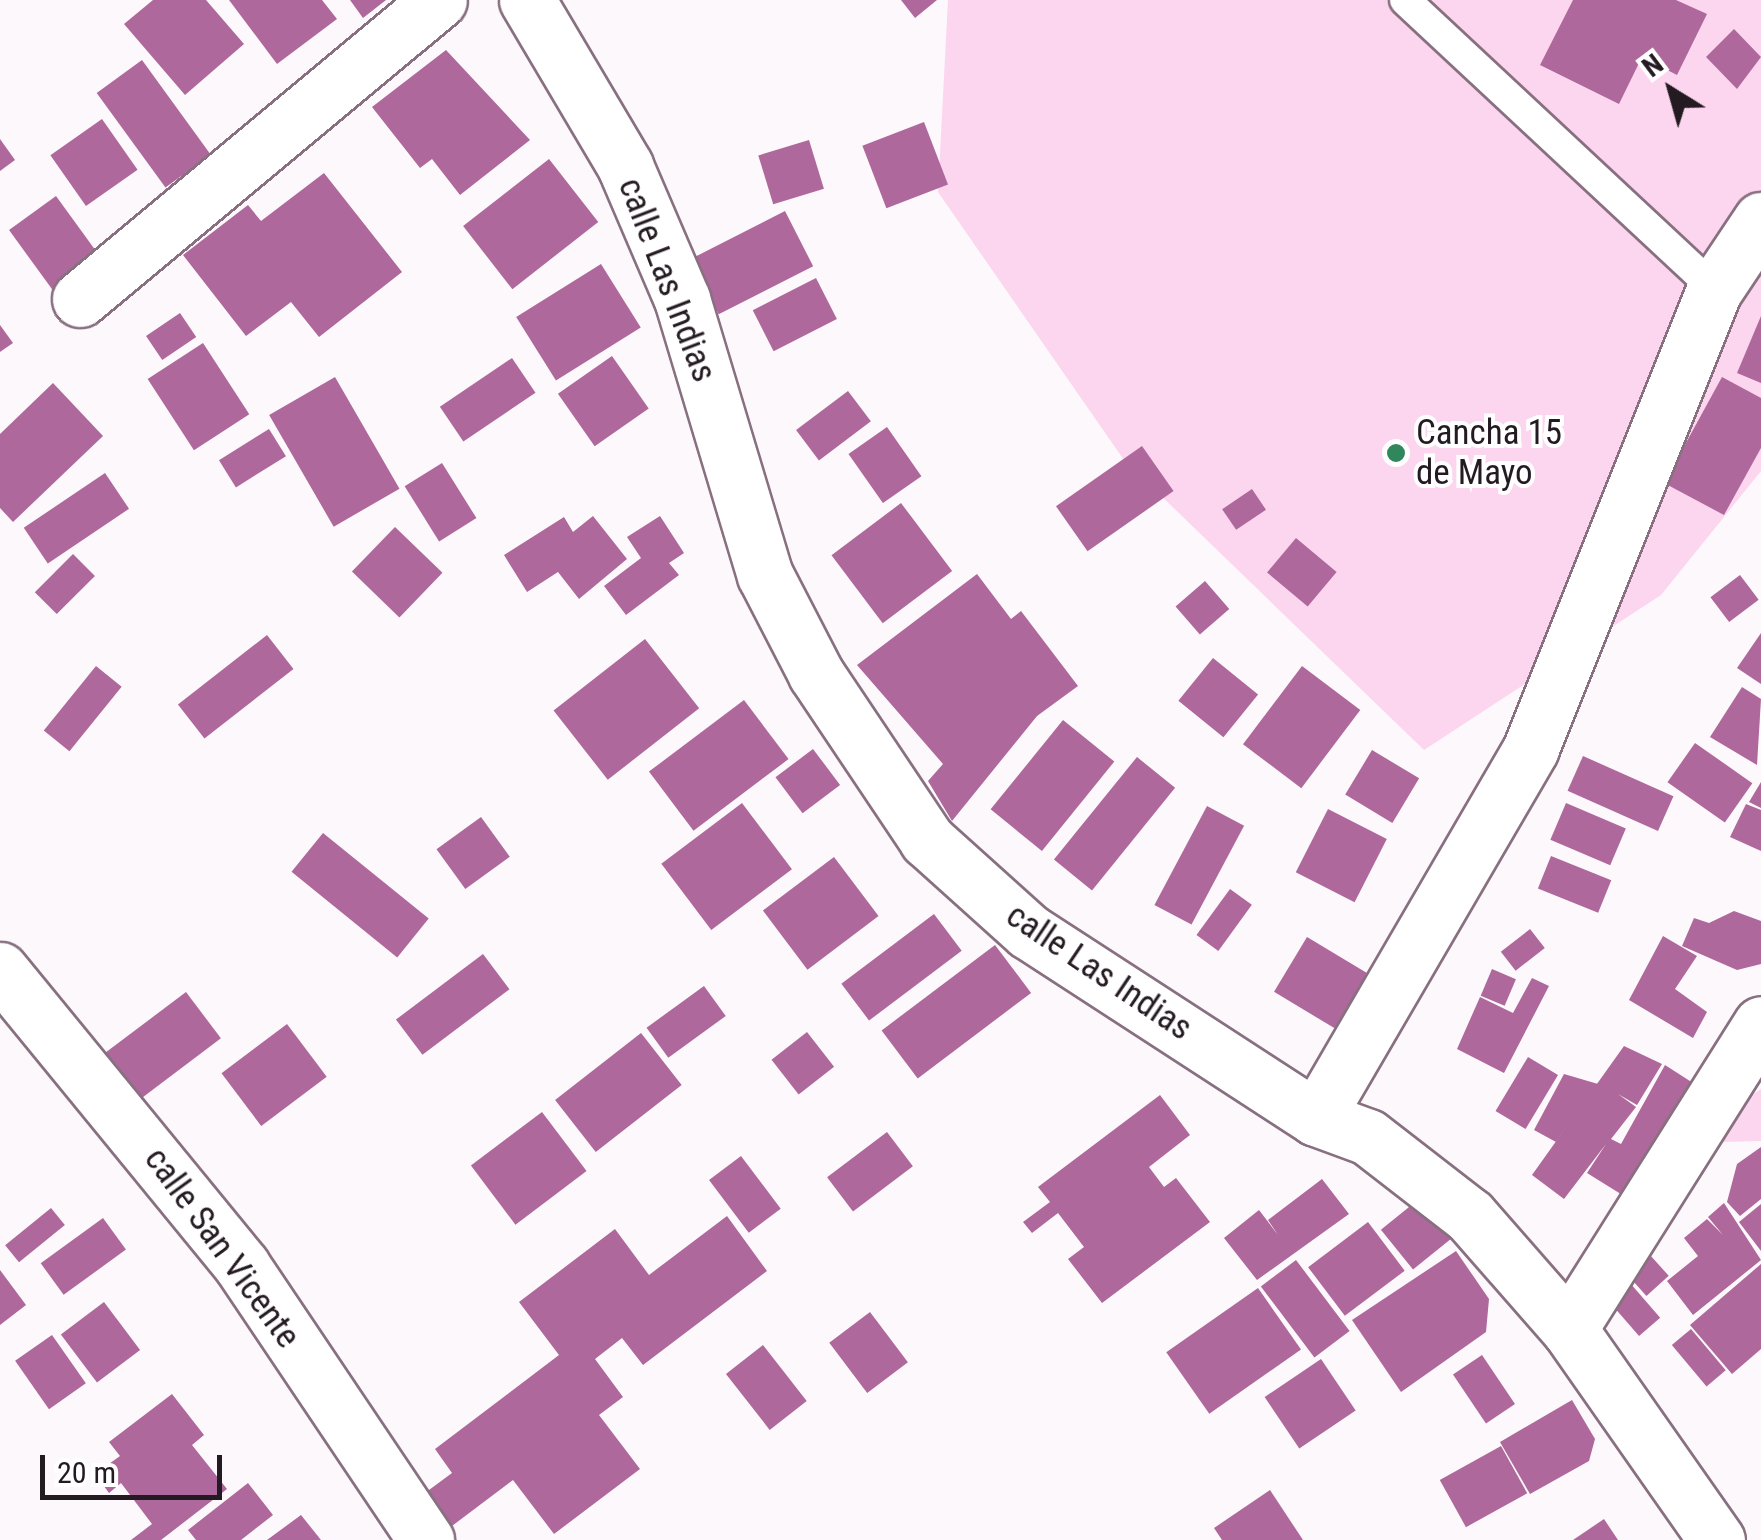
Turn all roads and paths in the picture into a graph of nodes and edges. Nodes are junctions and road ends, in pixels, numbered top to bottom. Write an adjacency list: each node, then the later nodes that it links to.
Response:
1 (439, 0): 6 (street)
2 (527, 0): 9 (street, calle Las Indias)
3 (1406, 0): 5 (lane)
4 (1761, 220): 5 (street)
5 (1715, 290): 9 (street)
6 (80, 299)
7 (0, 970): 11 (street, calle San Vicente)
8 (1761, 1024): 10 (street)
9 (1316, 1118): 10 (street, calle Las Indias)
10 (1569, 1329): 12 (street, calle Las Indias)
11 (426, 1540)
12 (1716, 1540)

